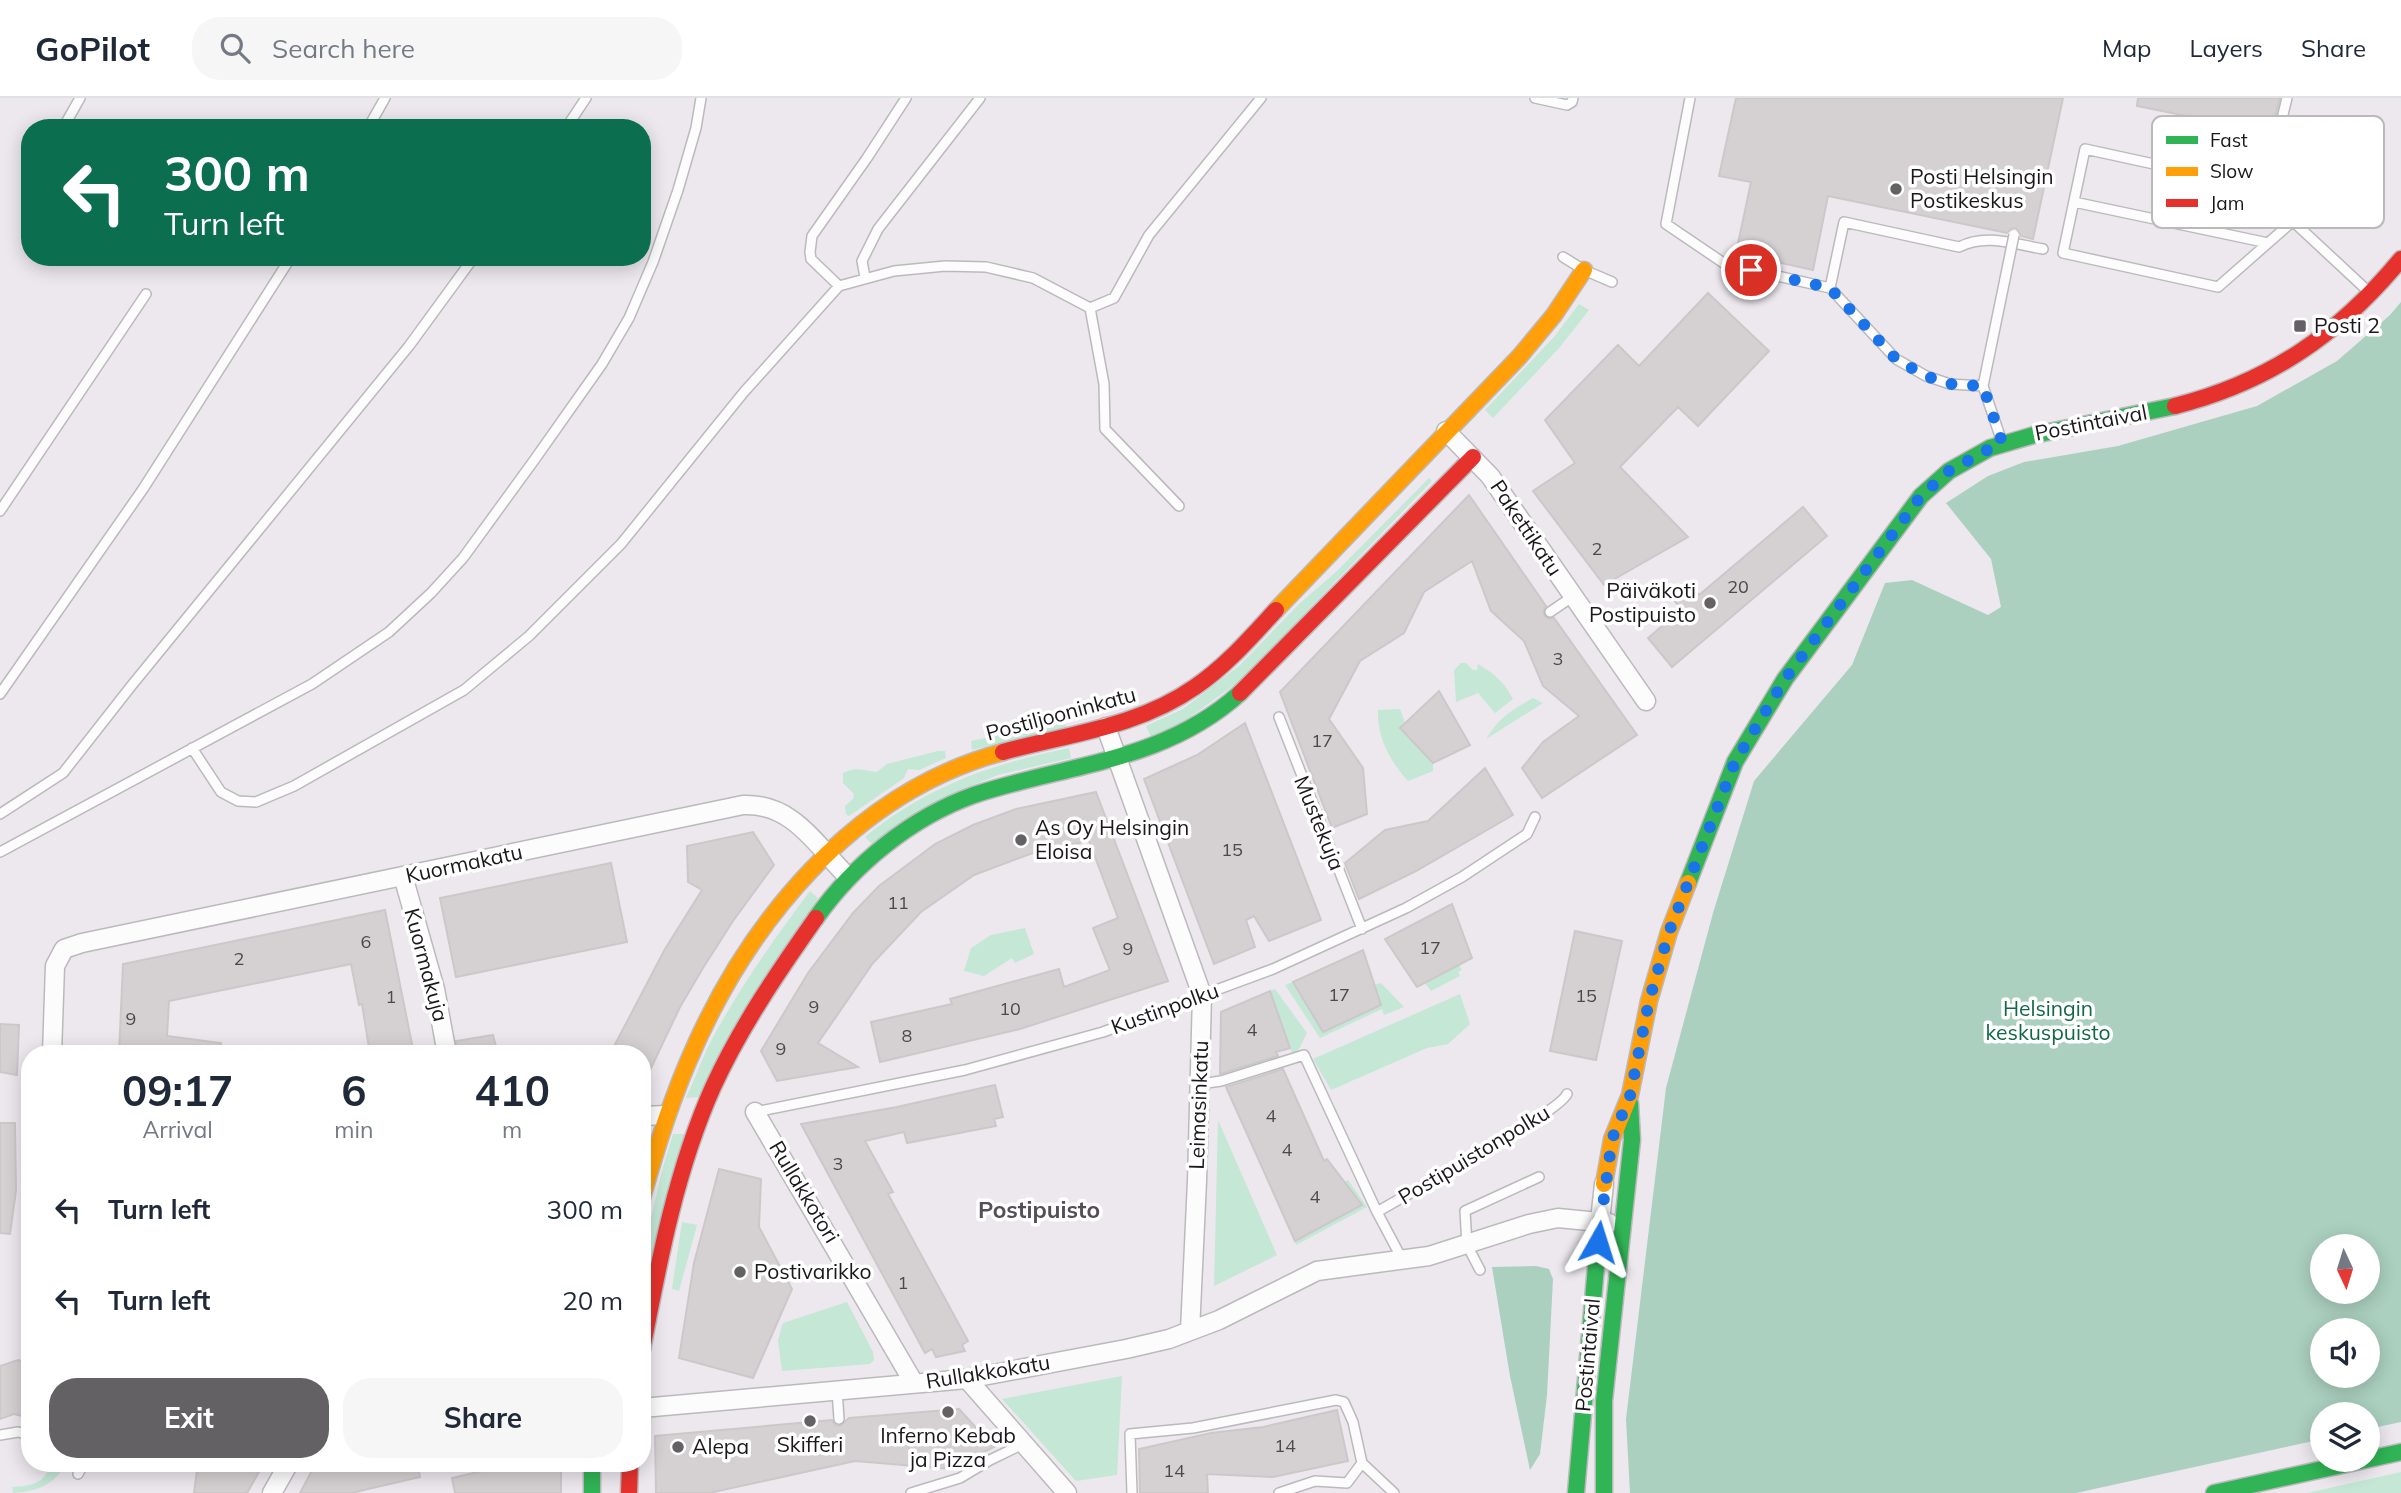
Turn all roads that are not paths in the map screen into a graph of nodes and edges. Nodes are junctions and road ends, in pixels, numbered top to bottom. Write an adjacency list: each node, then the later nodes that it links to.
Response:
1 (80, 98): 13 (lane)
2 (385, 98): 14 (lane)
3 (586, 98): 15 (lane)
4 (701, 98): 49 (lane)
5 (906, 98): 32 (lane)
6 (980, 98): 30 (lane)
7 (1261, 98): 36 (lane)
8 (1535, 98): 9 (lane)
9 (1573, 98)
10 (1690, 98): 33 (lane)
11 (2287, 98): 12 (lane)
12 (2283, 116)
13 (68, 119)
14 (373, 119)
15 (572, 119)
16 (2152, 164): 17 (lane)
17 (2074, 202): 18 (lane); 23 (lane)
18 (2152, 218)
19 (2197, 228): 23 (lane)
20 (2285, 228): 23 (lane)
21 (2300, 228): 35 (lane)
22 (2014, 235): 37 (lane, bridge)
23 (2268, 243)
24 (2043, 249): 33 (lane)
25 (1563, 257): 29 (lane)
26 (2401, 259): 35 (street, Postintaival)
27 (285, 266): 45 (lane)
28 (467, 266): 51 (lane)
29 (1584, 270): 31 (lane); 38 (street, Postiljooninkatu)
30 (865, 277): 32 (lane); 36 (lane)
31 (1612, 282)
32 (839, 286): 49 (lane)
33 (1830, 288): 37 (lane)
34 (146, 294): 42 (lane)
35 (2371, 294): 39 (street, Postintaival)
36 (1090, 308): 41 (lane)
37 (1983, 386): 39 (lane)
38 (1446, 431): 40 (street, Pakettikatu); 48 (street, Postiljooninkatu)
39 (2002, 442): 63 (street, Postintaival)
40 (1473, 457): 43 (street, Pakettikatu); 50 (street)
41 (1179, 506)
42 (0, 511)
43 (1572, 597): 44 (lane); 46 (street, Pakettikatu)
44 (1550, 612)
45 (0, 694)
46 (1646, 701)
47 (1279, 717): 57 (lane, Mustekuja)
48 (1106, 727): 50 (street, Leimasinkatu); 54 (street, Postiljooninkatu)
49 (192, 748): 53 (lane)
50 (1117, 758): 56 (street); 58 (street, Leimasinkatu)
51 (0, 814)
52 (1535, 817): 57 (lane, Kustinpolku)
53 (0, 852)
54 (825, 854): 55 (street, Kuormakatu); 56 (street, Kuormakatu); 65 (street, Postiljooninkatu)
55 (403, 876): 59 (street, Kuormakatu); 60 (street, Kuormakuja)
56 (848, 877): 76 (street)
57 (1362, 929): 58 (lane, Kustinpolku)
58 (1202, 995): 61 (street, Leimasinkatu); 64 (lane, Kustinpolku)
59 (52, 1045)
60 (445, 1045)
61 (1200, 1084): 70 (lane); 77 (street, Leimasinkatu)
62 (1567, 1094): 70 (lane, Postipuistonpolku)
63 (1630, 1096): 69 (street, Postintaival); 72 (street, Postintaival)
64 (755, 1112): 79 (street, Rullakkotori)
65 (666, 1115): 66 (street); 67 (street, Postiljooninkatu)
66 (651, 1116)
67 (651, 1167)
68 (1539, 1177): 73 (lane)
69 (1604, 1184): 71 (street, Postintaival)
70 (1377, 1212): 74 (lane)
71 (1600, 1221): 72 (street, Rullakkokatu); 73 (street, Rullakkokatu); 99 (street, Postintaival)
72 (1623, 1226): 100 (street, Postintaival)
73 (1467, 1245): 74 (street, Rullakkokatu); 75 (lane)
74 (1402, 1260): 77 (street, Rullakkokatu)
75 (1480, 1270)
76 (651, 1306)
77 (1190, 1331): 78 (street, Rullakkokatu)
78 (967, 1379): 79 (street, Rullakkokatu); 85 (street)
79 (914, 1383): 80 (street, Rullakkokatu)
80 (837, 1390): 81 (street, Rullakkokatu); 82 (lane)
81 (651, 1407)
82 (839, 1419)
83 (21, 1433): 84 (lane)
84 (0, 1435)
85 (1023, 1444): 94 (lane); 95 (street)
86 (2401, 1452): 101 (street)
87 (1362, 1463): 96 (lane); 97 (lane); 98 (lane)
88 (284, 1472): 91 (street)
89 (592, 1472): 92 (street)
90 (629, 1472): 93 (street)
91 (272, 1493)
92 (592, 1493)
93 (629, 1493)
94 (911, 1493)
95 (1067, 1493)
96 (1132, 1493)
97 (1279, 1493)
98 (1394, 1493)
99 (1576, 1493)
100 (1604, 1493)
101 (2214, 1493)

